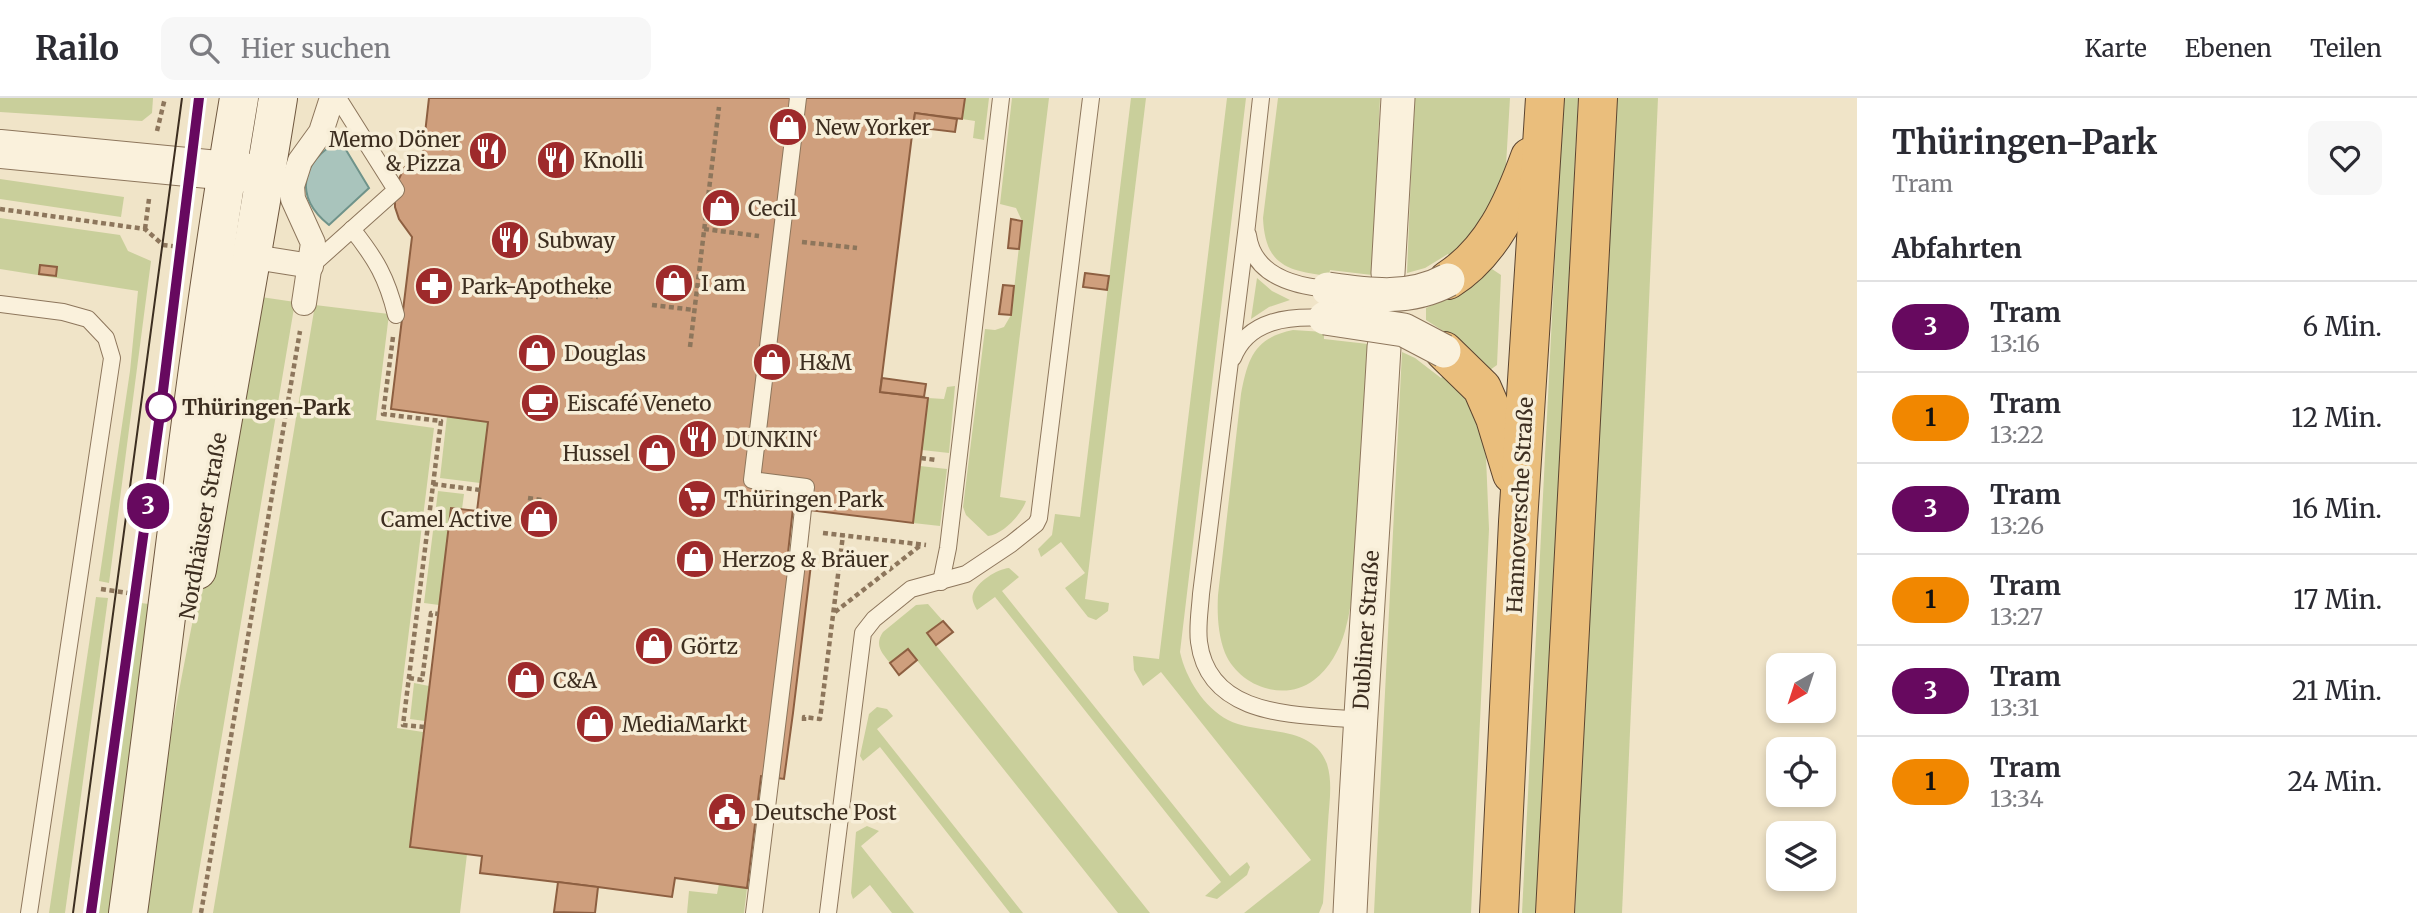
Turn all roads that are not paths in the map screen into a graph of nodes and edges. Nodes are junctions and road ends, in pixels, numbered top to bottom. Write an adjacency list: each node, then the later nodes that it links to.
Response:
1 (239, 98): 13 (main road, Nordhäuser Straße)
2 (278, 98): 14 (main road, Nordhäuser Straße)
3 (332, 98): 18 (street)
4 (338, 98): 16 (lane)
5 (798, 98): 34 (lane, bridge)
6 (1001, 98): 29 (lane)
7 (1091, 98): 29 (lane)
8 (1261, 98): 15 (lane)
9 (1398, 98): 19 (street)
10 (1598, 98): 38 (highway)
11 (1545, 105): 20 (highway); 28 (highway, Hannoversche Straße)
12 (0, 149): 13 (main road)
13 (227, 171): 14 (main road); 31 (main road, Nordhäuser Straße)
14 (266, 175): 31 (main road, Nordhäuser Straße)
15 (1247, 225): 23 (lane); 27 (lane)
16 (352, 229): 18 (lane); 24 (lane)
17 (267, 259): 18 (street)
18 (311, 266): 22 (street)
19 (1388, 273)
20 (1448, 280): 23 (street, bridge)
21 (0, 303): 32 (lane)
22 (304, 303)
23 (1327, 304): 26 (street, bridge); 27 (lane)
24 (396, 315)
25 (1384, 347): 30 (street, Dubliner Straße)
26 (1444, 351): 28 (highway)
27 (1230, 367): 30 (lane)
28 (1518, 522): 37 (highway, Hannoversche Straße)
29 (941, 582): 35 (lane)
30 (1360, 720): 36 (street, Dubliner Straße)
31 (145, 786): 33 (main road, Nordhäuser Straße)
32 (29, 913)
33 (128, 913)
34 (754, 913)
35 (828, 913)
36 (1350, 913)
37 (1499, 913)
38 (1555, 913)

